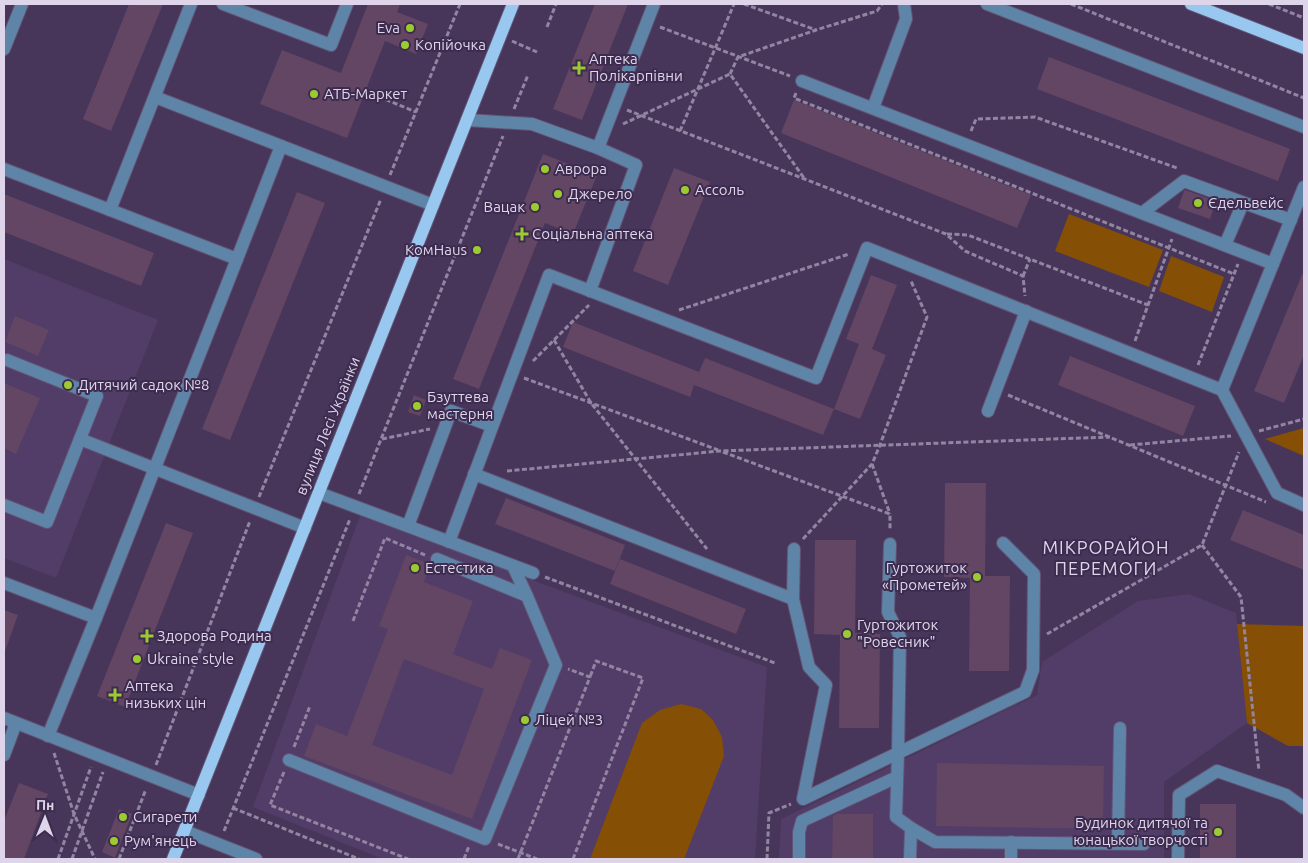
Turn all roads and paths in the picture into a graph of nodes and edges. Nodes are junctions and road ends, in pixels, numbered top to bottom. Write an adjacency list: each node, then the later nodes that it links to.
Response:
1 (22, 4): 24 (street)
2 (191, 4): 32 (street)
3 (223, 4): 4 (street)
4 (347, 4)
5 (460, 4): 37 (path)
6 (513, 4): 21 (main road, вулиця Лесі Українки)
7 (556, 4): 19 (path)
8 (654, 4): 18 (street)
9 (734, 4): 22 (path)
10 (744, 4): 20 (path)
11 (882, 4): 20 (path)
12 (904, 4): 35 (street)
13 (988, 4): 40 (street)
14 (1072, 4): 33 (path)
15 (1191, 4): 23 (main road)
16 (1269, 4): 17 (path)
17 (1304, 18)
18 (647, 22): 22 (path); 34 (street)
19 (547, 27)
20 (816, 30): 26 (path)
21 (500, 36): 25 (path); 39 (main road, вулиця Лесі Українки)
22 (715, 48): 26 (path); 30 (path)
23 (1304, 48)
24 (4, 49)
25 (537, 52)
26 (738, 57): 27 (path); 29 (path)
27 (730, 74): 30 (path); 49 (path)
28 (528, 75): 36 (path)
29 (802, 81): 35 (street); 61 (path)
30 (698, 89): 38 (path); 42 (path)
31 (365, 91): 37 (path)
32 (155, 97): 45 (street); 54 (street)
33 (1304, 98)
34 (615, 105): 38 (path); 43 (street)
35 (873, 108): 44 (street)
36 (514, 110)
37 (416, 112): 50 (path)
38 (641, 116): 42 (path); 43 (path)
39 (467, 120): 46 (street); 53 (main road, вулиця Лесі Українки)
40 (1304, 127)
41 (506, 128): 88 (path)
42 (680, 131): 49 (path)
43 (604, 133): 46 (street)
44 (966, 144): 48 (path); 55 (street)
45 (281, 146): 50 (street); 63 (street)
46 (598, 148): 69 (street)
47 (4, 169): 54 (street)
48 (1183, 171)
49 (804, 179): 58 (path)
50 (386, 186): 53 (street); 104 (path)
51 (1304, 186): 56 (street)
52 (1243, 203): 55 (street); 56 (street); 59 (street)
53 (433, 205): 98 (main road, вулиця Лесі Українки)
54 (110, 210): 63 (street)
55 (1142, 213): 57 (street)
56 (1291, 220): 66 (street)
57 (1177, 226): 59 (street); 61 (path)
58 (946, 234): 64 (path); 68 (path)
59 (1225, 245): 62 (street)
60 (867, 248): 65 (street); 72 (path); 72 (street)
61 (1169, 248): 67 (path); 70 (path)
62 (1243, 252): 66 (street); 67 (path)
63 (237, 259): 94 (street)
64 (1030, 259): 68 (path); 70 (path)
65 (903, 262): 71 (street); 89 (path)
66 (1273, 264): 79 (street)
67 (1234, 274): 77 (path)
68 (1023, 276): 71 (path)
69 (595, 293): 72 (street); 73 (path); 76 (street)
70 (1148, 305): 74 (path)
71 (1026, 312): 74 (street); 78 (street)
72 (658, 317)
73 (554, 340): 76 (path); 80 (path)
74 (1130, 353): 77 (street)
75 (7, 360): 87 (street)
76 (515, 374): 80 (path); 84 (street)
77 (1193, 378): 79 (street)
78 (996, 390): 81 (street); 86 (path)
79 (1222, 390): 85 (street)
80 (591, 403): 91 (path); 92 (path)
81 (988, 411)
82 (1304, 419): 85 (path)
83 (445, 426): 84 (street); 88 (path); 106 (street)
84 (492, 426): 96 (street)
85 (1246, 434): 90 (path); 97 (path); 102 (street)
86 (1110, 437): 89 (path); 90 (path)
87 (80, 439): 94 (street); 101 (street)
88 (382, 440): 103 (path)
89 (880, 445): 91 (path); 93 (path)
90 (1129, 445): 97 (path)
91 (720, 451): 92 (path); 99 (path)
92 (636, 459): 95 (path); 113 (path)
93 (872, 464): 99 (path); 105 (path)
94 (155, 468): 104 (street); 120 (street)
95 (503, 472)
96 (474, 474): 108 (street); 119 (street)
97 (1226, 486): 100 (path); 111 (path)
98 (319, 493): 103 (street); 107 (main road, вулиця Лесі Українки)
99 (841, 496): 105 (path); 112 (path)
100 (1269, 504)
101 (4, 505)
102 (1304, 505)
103 (354, 507): 106 (street); 141 (path)
104 (255, 508): 107 (street); 136 (path)
105 (890, 514): 110 (path)
106 (408, 526): 108 (street)
107 (305, 528): 139 (main road, вулиця Лесі Українки)
108 (449, 542): 115 (street)
109 (1003, 543): 122 (street)
110 (890, 544): 131 (street)
111 (1202, 545): 122 (path); 138 (path)
112 (794, 549): 119 (street)
113 (708, 550)
114 (436, 559): 118 (street); 121 (path)
115 (513, 566): 116 (street); 118 (street)
116 (533, 573): 123 (path)
117 (4, 582): 120 (street)
118 (527, 596): 124 (street)
119 (793, 599): 140 (street)
120 (96, 618): 130 (street)
121 (353, 621)
122 (1033, 642): 131 (street)
123 (775, 663)
124 (556, 665): 125 (path); 147 (street)
125 (590, 677): 152 (path); 163 (path)
126 (310, 706): 135 (path)
127 (4, 718): 128 (street)
128 (16, 723): 130 (street); 133 (street)
129 (1120, 728): 149 (street)
130 (48, 736): 132 (street); 143 (path)
131 (898, 753): 137 (street); 140 (street)
132 (95, 754): 134 (street); 143 (path)
133 (4, 755)
134 (108, 759): 136 (street); 146 (path)
135 (288, 760): 147 (street); 160 (path)
136 (151, 777): 139 (street); 156 (path)
137 (897, 777): 144 (street); 165 (street)
138 (1260, 786): 142 (street); 168 (street)
139 (199, 795): 145 (main road, вулиця Лесі Українки)
140 (803, 799): 164 (path)
141 (233, 808): 151 (path); 159 (path)
142 (1304, 808)
143 (74, 814): 146 (path); 153 (path)
144 (911, 828): 148 (street); 166 (street)
145 (185, 831): 151 (street); 157 (main road, вулиця Лесі Українки)
146 (82, 832): 154 (path); 155 (path)
147 (486, 839): 152 (path)
148 (1011, 842): 149 (street); 167 (street)
149 (1118, 843): 150 (street)
150 (1144, 844)
151 (218, 845): 158 (street)
152 (521, 853): 161 (path); 162 (path)
153 (58, 859)
154 (72, 859)
155 (95, 859)
156 (119, 859)
157 (173, 859)
158 (256, 859)
159 (359, 859)
160 (408, 859)
161 (518, 859)
162 (537, 859)
163 (573, 859)
164 (767, 859)
165 (799, 859)
166 (910, 859)
167 (1011, 859)
168 (1178, 859)

